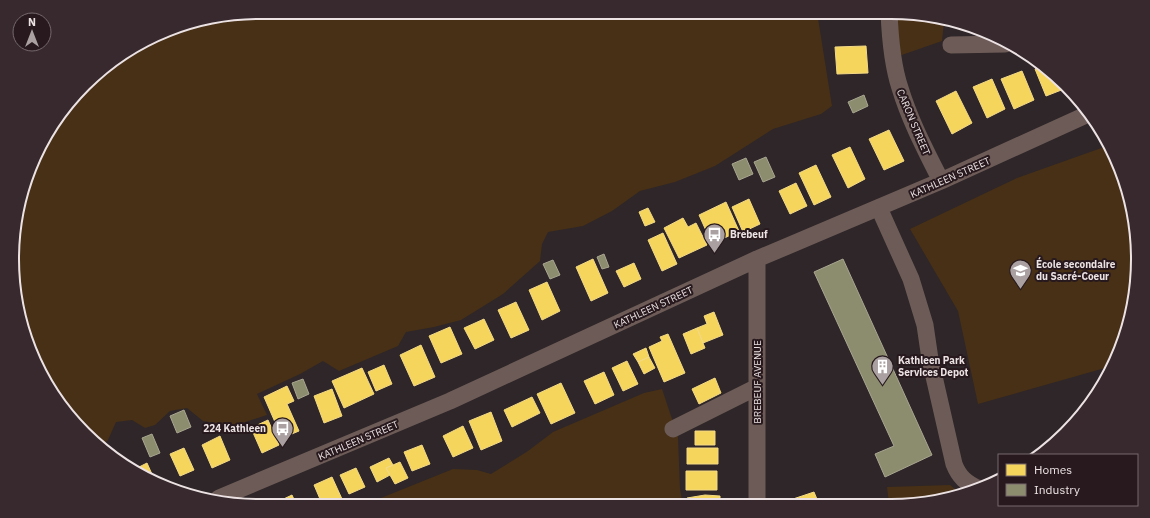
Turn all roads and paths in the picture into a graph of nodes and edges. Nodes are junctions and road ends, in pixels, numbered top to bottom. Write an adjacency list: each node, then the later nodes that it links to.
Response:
1 (890, 19): 5 (street, CARON STREET)
2 (997, 44): 3 (street)
3 (951, 45)
4 (1083, 116): 5 (street, KATHLEEN STREET)
5 (941, 181): 6 (street, KATHLEEN STREET)
6 (880, 208): 7 (street, KATHLEEN STREET); 10 (street)
7 (757, 259): 8 (street, BREBEUF AVENUE); 11 (street, KATHLEEN STREET)
8 (757, 387): 9 (street); 12 (street, BREBEUF AVENUE)
9 (673, 429)
10 (971, 485)
11 (224, 496)
12 (757, 499)

